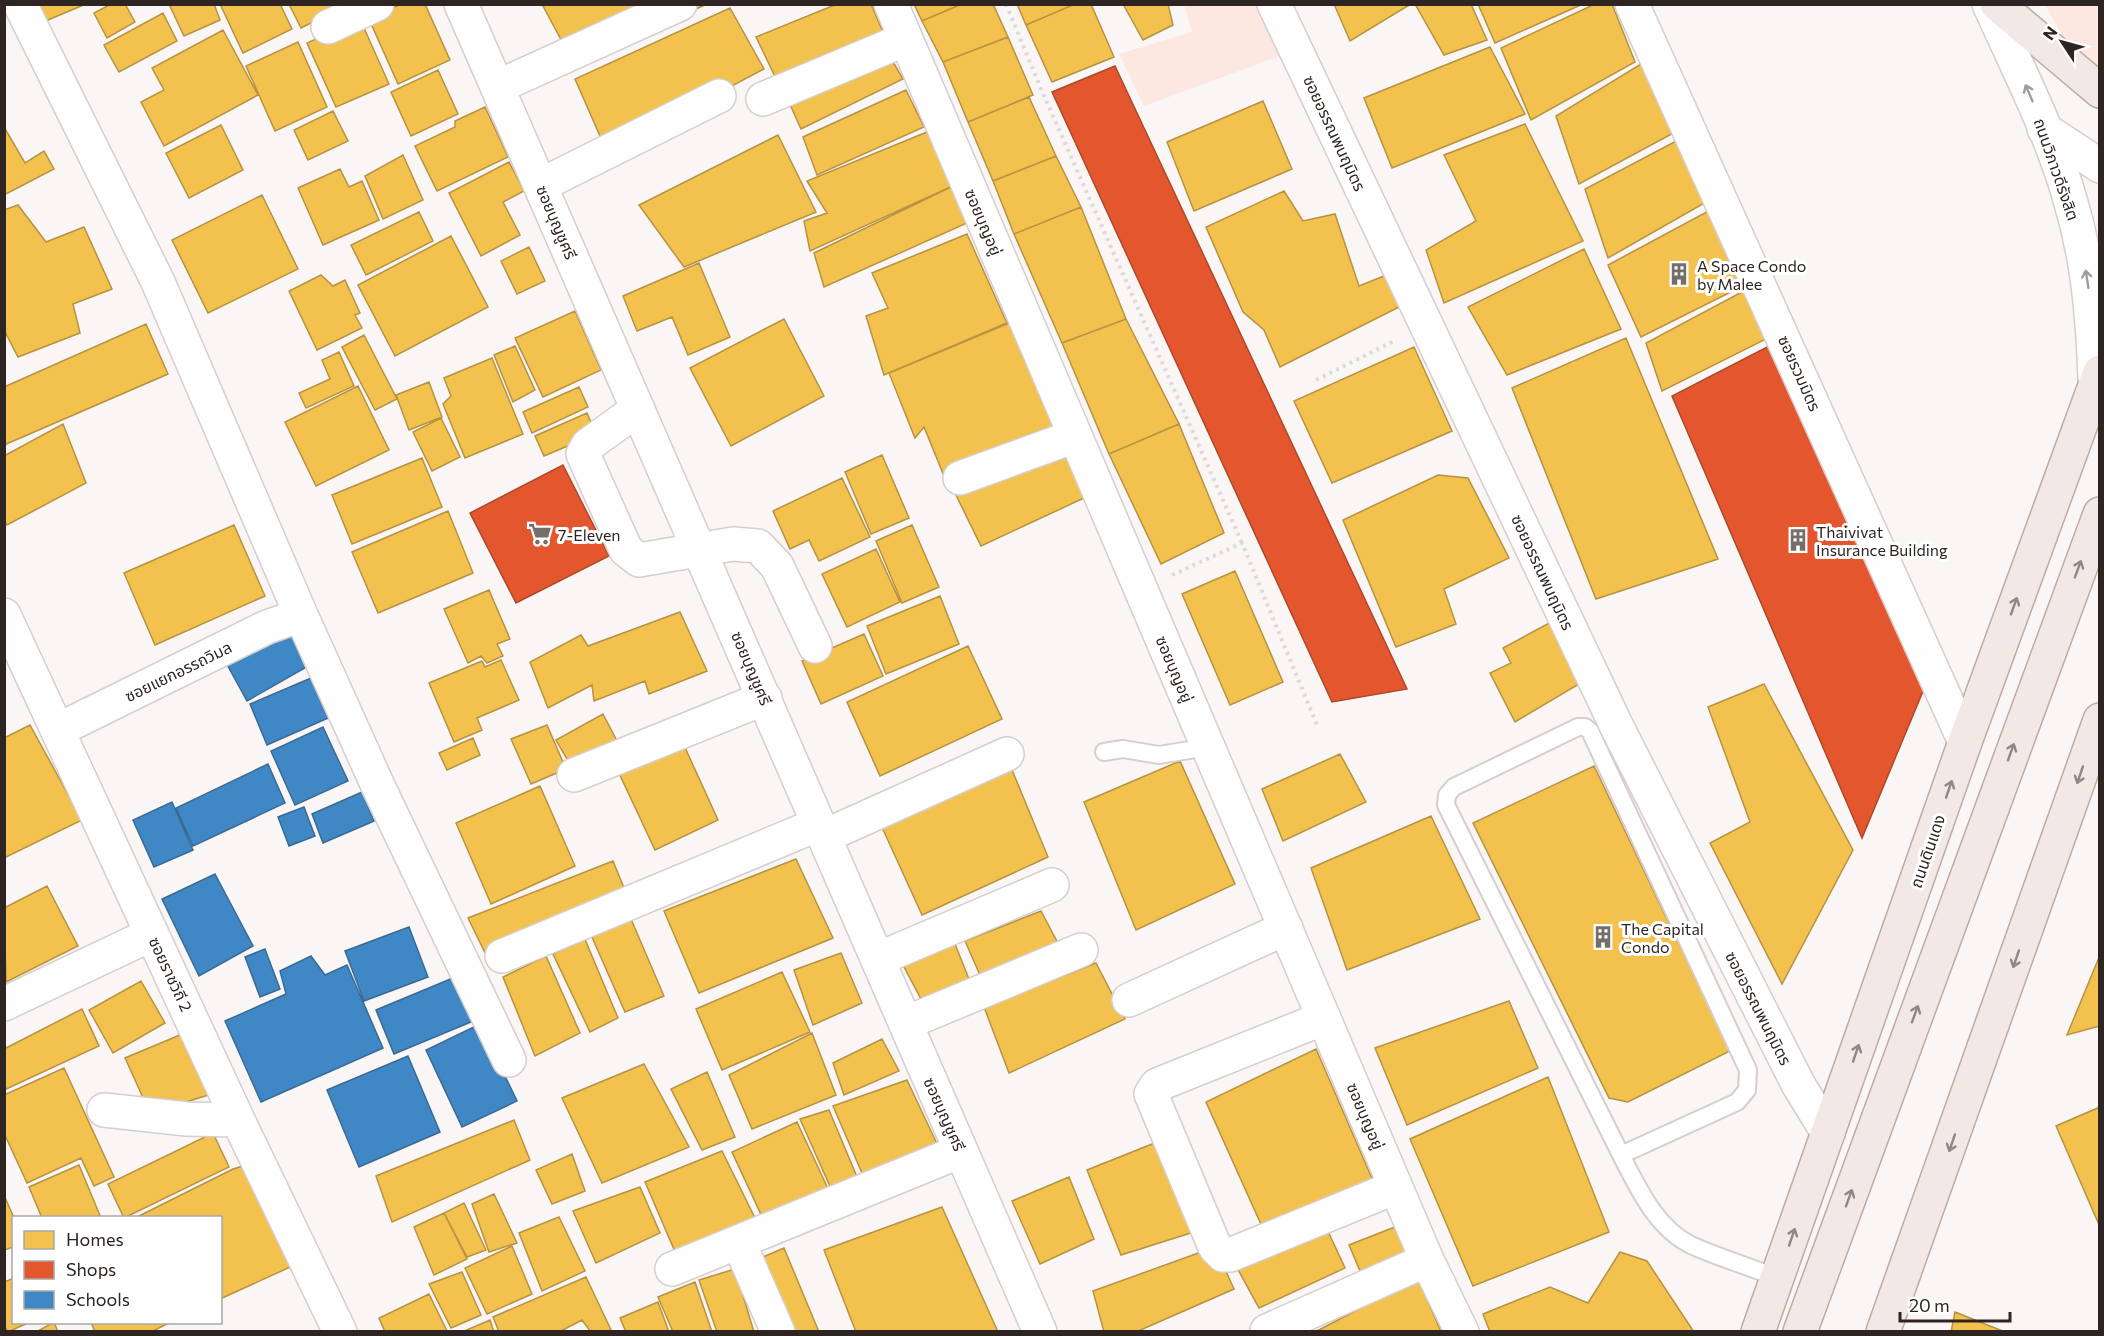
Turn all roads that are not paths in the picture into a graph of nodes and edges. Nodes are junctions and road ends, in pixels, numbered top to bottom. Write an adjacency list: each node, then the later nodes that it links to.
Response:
1 (20, 4): 26 (street)
2 (377, 4): 10 (street)
3 (461, 4): 12 (street, ซอยบุญชูศรี)
4 (680, 4): 12 (street)
5 (891, 4): 11 (street, ซอยบุญอยู่)
6 (1274, 4): 50 (street, ซอยอรรณพนฤมิตร)
7 (1632, 4): 31 (street, ซอยรวมมิตร)
8 (1989, 4): 16 (street, ถนนวิภาวดีรังสิต, one-way to 8)
9 (1997, 4): 13 (main road)
10 (328, 27)
11 (906, 39): 15 (street); 21 (street, ซอยบุญอยู่)
12 (497, 87): 18 (street, ซอยบุญชูศรี)
13 (2100, 91)
14 (719, 96): 18 (street)
15 (763, 99)
16 (2044, 129): 17 (street); 19 (street, ถนนวิภาวดีรังสิต, one-way to 16)
17 (2100, 166)
18 (541, 185): 20 (street, ซอยบุญชูศรี)
19 (2097, 375): 31 (main road, ถนนดินแดง, one-way to 19)
20 (638, 409): 24 (street, ซอยบุญชูศรี); 24 (street)
21 (1076, 436): 22 (street); 32 (street, ซอยบุญอยู่)
22 (960, 478)
23 (2100, 514): 64 (main road, one-way to 23)
24 (701, 551): 27 (street); 28 (street, ซอยบุญชูศรี)
25 (4, 615): 30 (street, ซอยราชวิถี 2)
26 (300, 615): 30 (street, ซอยแยกอรรถวิมล); 47 (street)
27 (814, 646)
28 (765, 698): 35 (street); 36 (street, ซอยบุญชูศรี)
29 (2100, 720): 65 (main road, one-way to 65)
30 (58, 730): 39 (street, ซอยราชวิถี 2)
31 (1965, 742): 50 (main road, ถนนดินแดง, one-way to 31)
32 (1208, 747): 33 (lane); 38 (street, ซอยบุญอยู่)
33 (1104, 752)
34 (1007, 754): 36 (street)
35 (574, 775)
36 (822, 830): 41 (street); 42 (street, ซอยบุญชูศรี)
37 (1052, 885): 42 (street)
38 (1286, 928): 43 (street); 45 (street, ซอยบุญอยู่)
39 (152, 934): 44 (street); 49 (street, ซอยราชวิถี 2)
40 (1081, 950): 46 (street)
41 (502, 956)
42 (878, 959): 46 (street, ซอยบุญชูศรี)
43 (1129, 1000)
44 (4, 1004)
45 (1324, 1018): 53 (street, ซอยบุญอยู่); 53 (street)
46 (906, 1023): 51 (street, ซอยบุญชูศรี)
47 (509, 1060)
48 (104, 1110): 49 (street)
49 (238, 1120): 59 (street, ซอยราชวิถี 2)
50 (1828, 1133): 57 (main road, ถนนดินแดง, one-way to 50)
51 (961, 1151): 54 (street); 61 (street, ซอยบุญชูศรี)
52 (1621, 1155): 52 (lane); 57 (lane)
53 (1396, 1187): 55 (street, ซอยบุญอยู่)
54 (739, 1243): 56 (street); 60 (street)
55 (1427, 1260): 58 (street); 62 (street, ซอยบุญอยู่)
56 (672, 1269)
57 (1777, 1278): 63 (main road, ถนนดินแดง)
58 (1267, 1331)
59 (340, 1332)
60 (778, 1332)
61 (1040, 1332)
62 (1462, 1332)
63 (1758, 1332)
64 (1800, 1332)
65 (1883, 1332)

